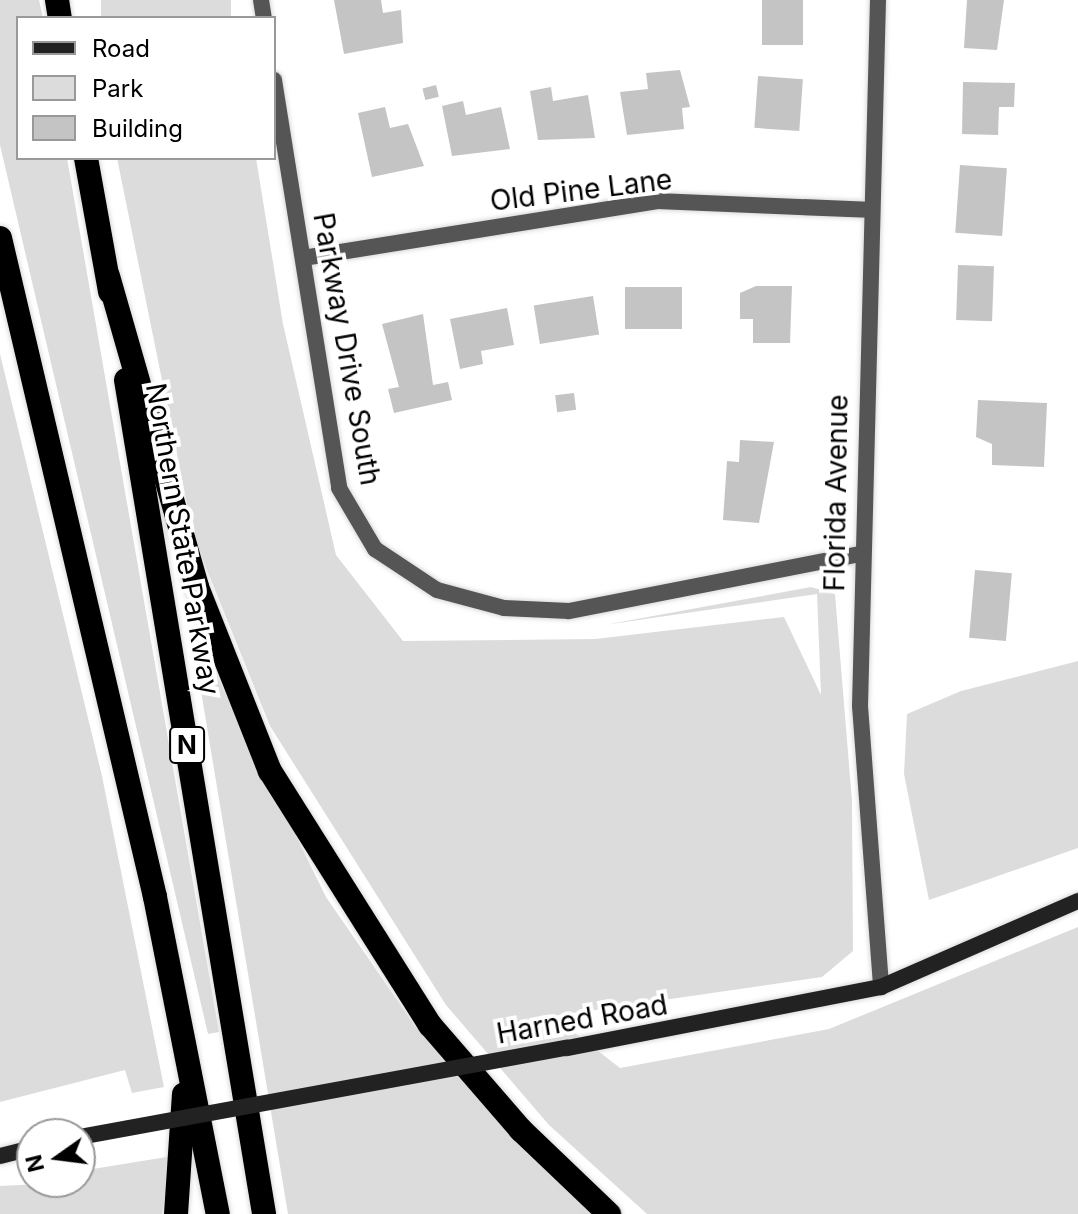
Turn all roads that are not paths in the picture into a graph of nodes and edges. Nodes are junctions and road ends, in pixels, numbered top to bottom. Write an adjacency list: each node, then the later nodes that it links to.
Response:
1 (878, 0): 4 (street, Florida Avenue)
2 (276, 92): 6 (street, Parkway Drive South)
3 (86, 160): 7 (highway, Northern State Parkway / N)
4 (868, 210): 6 (street, Old Pine Lane); 8 (street, Florida Avenue)
5 (0, 238): 11 (highway)
6 (303, 258): 8 (street, Parkway Drive South)
7 (108, 276): 15 (highway, Northern State Parkway / N); 16 (highway)
8 (860, 554): 10 (street, Florida Avenue)
9 (1078, 901): 10 (main road, Harned Road)
10 (881, 987): 12 (main road, Harned Road, bridge)
11 (183, 1032): 13 (highway); 14 (highway)
12 (96, 1134)
13 (176, 1214)
14 (218, 1214)
15 (264, 1214)
16 (609, 1214)

